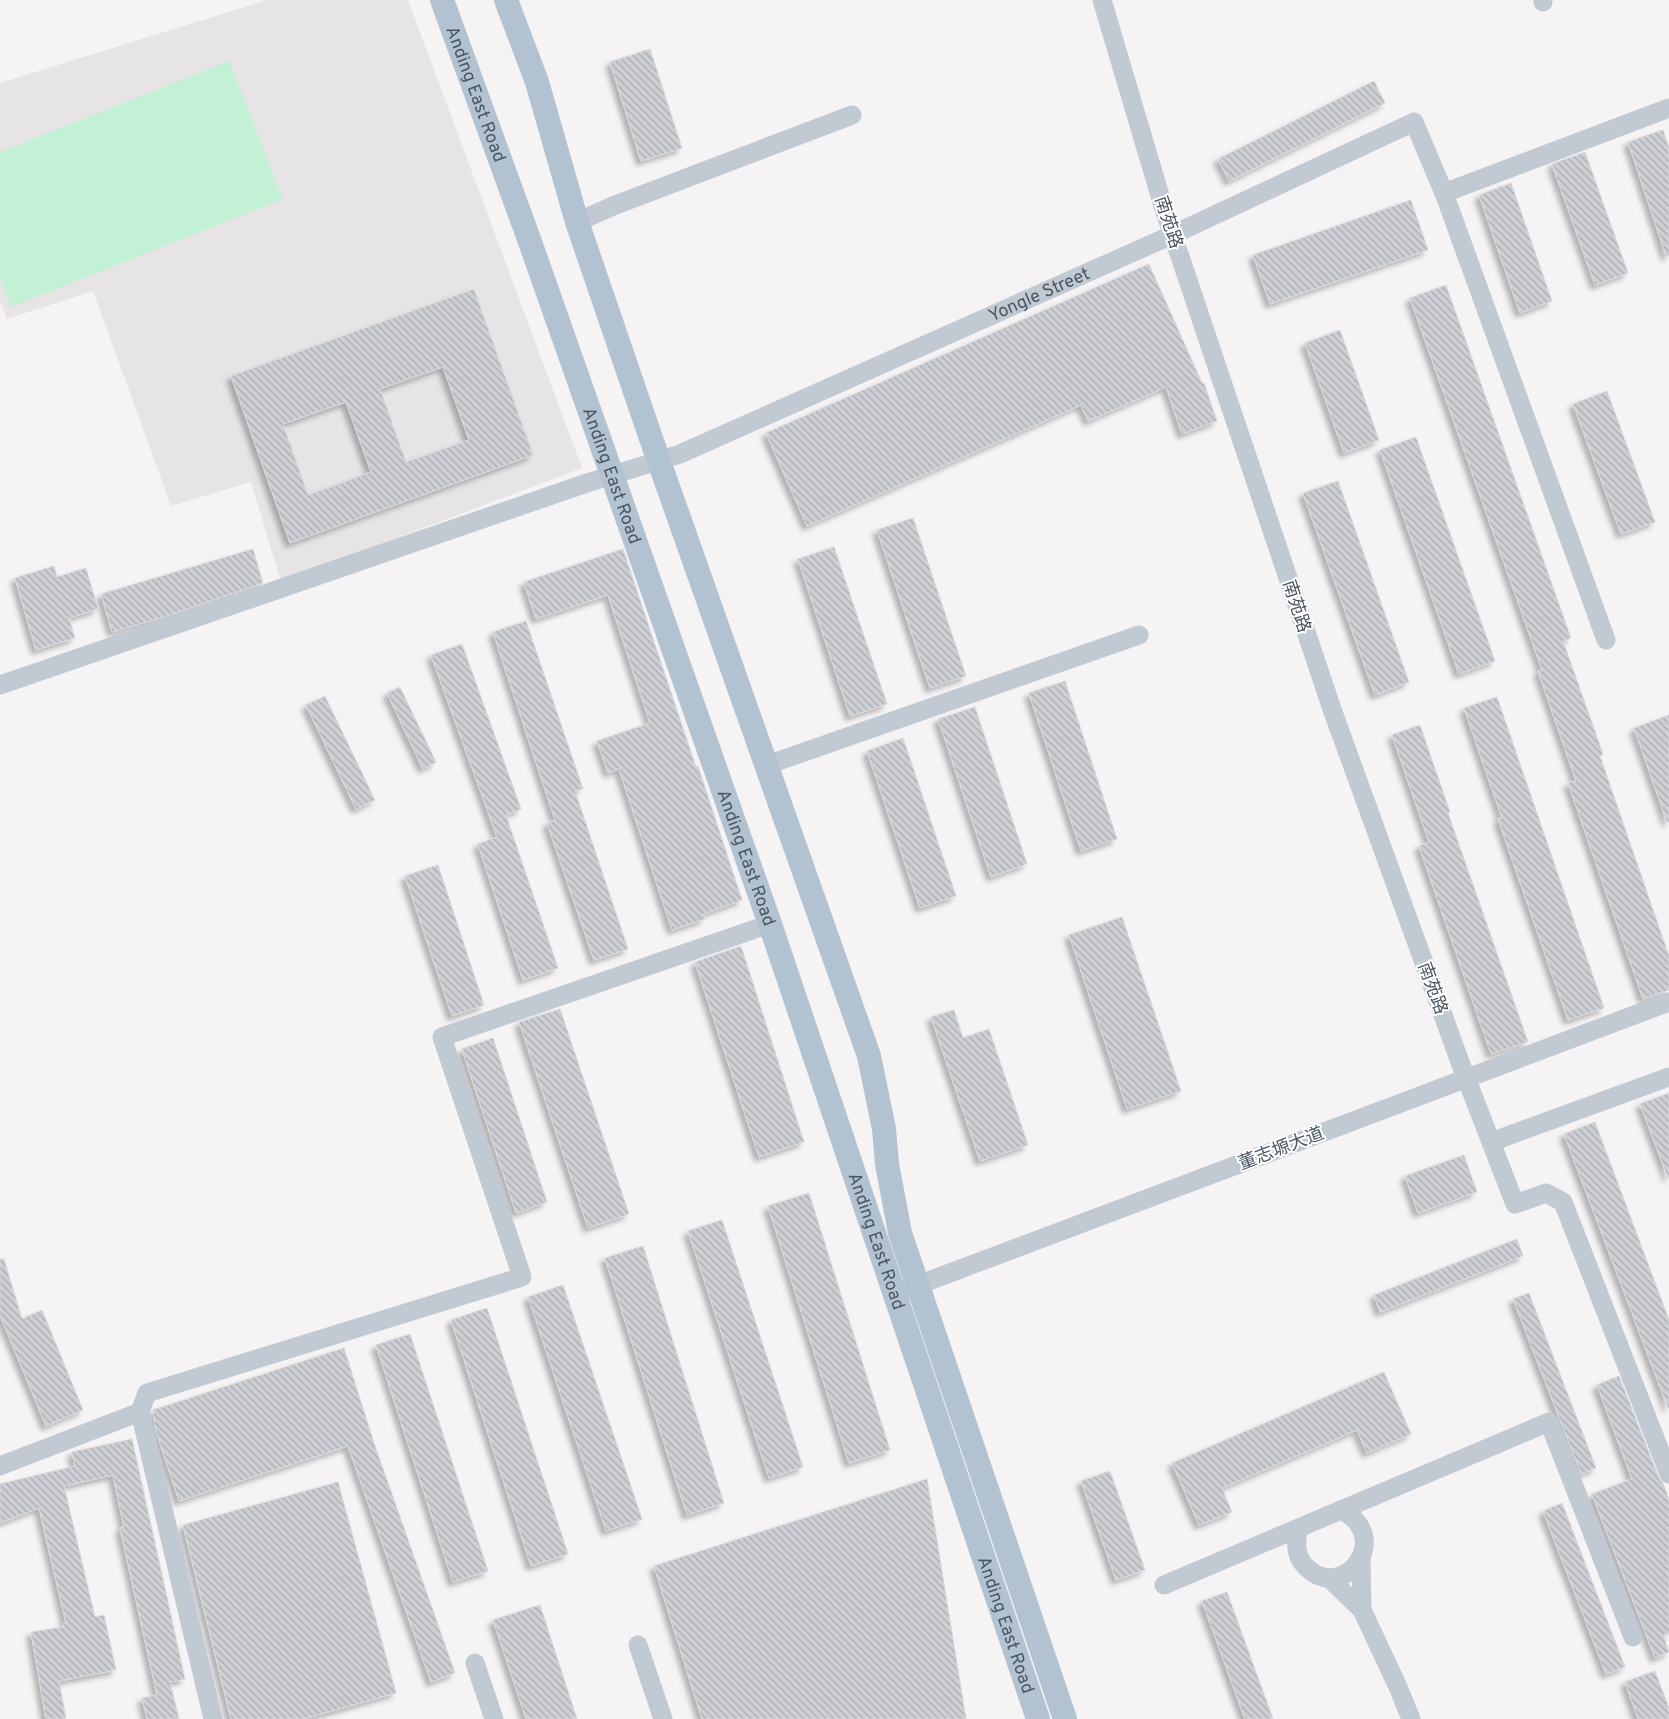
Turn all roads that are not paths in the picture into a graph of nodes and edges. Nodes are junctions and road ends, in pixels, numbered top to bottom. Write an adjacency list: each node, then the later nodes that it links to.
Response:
1 (442, 0): 11 (main road, Anding East Road)
2 (506, 0): 8 (main road, Anding East Road)
3 (1102, 0): 9 (street, 南苑路)
4 (1111, 0): 9 (street, 南苑路)
5 (1669, 108): 7 (street)
6 (852, 115): 8 (street)
7 (1444, 193): 9 (street, Yongle Street); 13 (street)
8 (577, 222): 10 (main road, Anding East Road)
9 (1176, 233): 10 (street, Yongle Street); 20 (street, 南苑路)
10 (659, 461): 11 (street, Yongle Street); 15 (main road, Anding East Road)
11 (612, 476): 14 (street, Yongle Street); 16 (main road, Anding East Road)
12 (1139, 635): 15 (street)
13 (1606, 640)
14 (0, 685)
15 (766, 765): 22 (main road, Anding East Road)
16 (770, 924): 23 (main road, Anding East Road); 24 (street)
17 (1669, 1002): 20 (street, 董志塬大道)
18 (1669, 1013): 20 (street, 董志塬大道)
19 (1669, 1077): 21 (street)
20 (1472, 1082): 21 (street, 南苑路); 22 (street, 董志塬大道)
21 (1495, 1141): 26 (street, 南苑路)
22 (918, 1290): 23 (street, 董志塬大道); 40 (main road, Anding East Road)
23 (895, 1298): 39 (main road, Anding East Road)
24 (140, 1412): 25 (street); 36 (street)
25 (0, 1466)
26 (1669, 1474)
27 (1341, 1510): 28 (street); 29 (street); 33 (street)
28 (1299, 1528): 30 (street); 31 (street)
29 (1361, 1559): 30 (street); 32 (street)
30 (1329, 1578): 32 (street)
31 (1164, 1585)
32 (1362, 1610): 41 (street)
33 (1633, 1637)
34 (638, 1645): 38 (street)
35 (475, 1663): 37 (street)
36 (213, 1719)
37 (494, 1719)
38 (663, 1719)
39 (1038, 1719)
40 (1065, 1719)
41 (1412, 1719)

